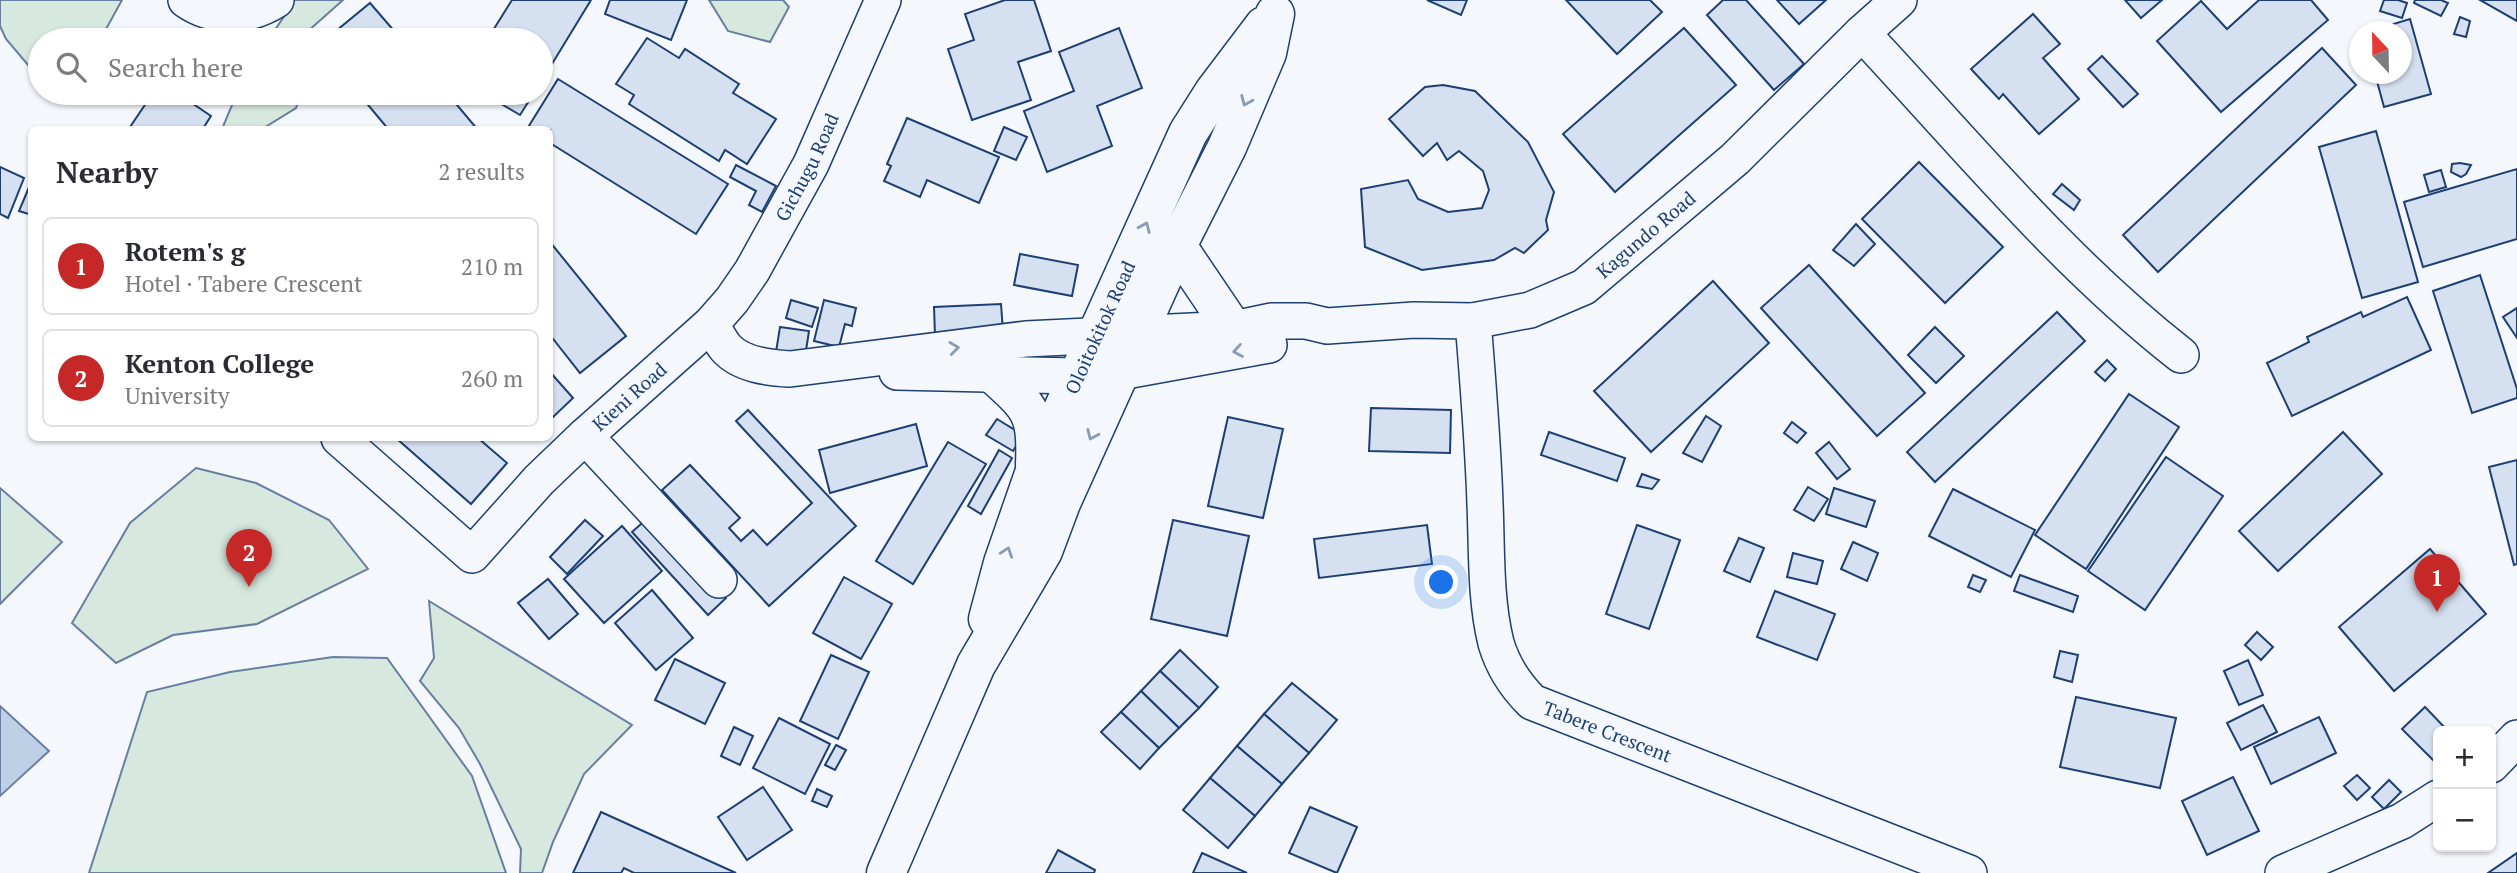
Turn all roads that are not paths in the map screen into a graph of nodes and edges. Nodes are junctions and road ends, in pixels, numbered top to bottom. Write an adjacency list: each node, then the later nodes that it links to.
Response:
1 (186, 0): 2 (street)
2 (276, 0)
3 (883, 0): 9 (street, Gichugu Road)
4 (1899, 0): 6 (street, Kagundo Road)
5 (1278, 7): 7 (main road, Oloitokitok Road, one-way to 7); 13 (main road, Oloitokitok Road, one-way to 5)
6 (1862, 33): 8 (street, Kagundo Road); 14 (street)
7 (1177, 246): 11 (main road); 12 (main road, Oloitokitok Road)
8 (1473, 321): 10 (street, Kagundo Road); 28 (street, Tabere Crescent)
9 (711, 324): 15 (street); 19 (street, Kieni Road)
10 (1326, 326): 11 (street, Kagundo Road); 16 (street, Kagundo Road, one-way to 16)
11 (1233, 329): 12 (street, Kagundo Road)
12 (1138, 333): 13 (street); 16 (main road, Oloitokitok Road)
13 (1098, 335): 15 (street, one-way to 13); 18 (main road, Oloitokitok Road)
14 (2181, 355)
15 (838, 364): 17 (street)
16 (1120, 372): 18 (street); 23 (main road, Oloitokitok Road, one-way to 23)
17 (992, 373): 18 (street); 21 (main road)
18 (1077, 376): 21 (main road, Oloitokitok Road)
19 (585, 436): 20 (street); 22 (street, Kieni Road)
20 (342, 441)
21 (1035, 471): 23 (main road, Oloitokitok Road, one-way to 21)
22 (719, 580)
23 (976, 665): 27 (main road, Oloitokitok Road)
24 (2517, 738): 25 (street)
25 (2496, 760)
26 (2433, 801): 29 (street)
27 (886, 873)
28 (1969, 873)
29 (2283, 873)

